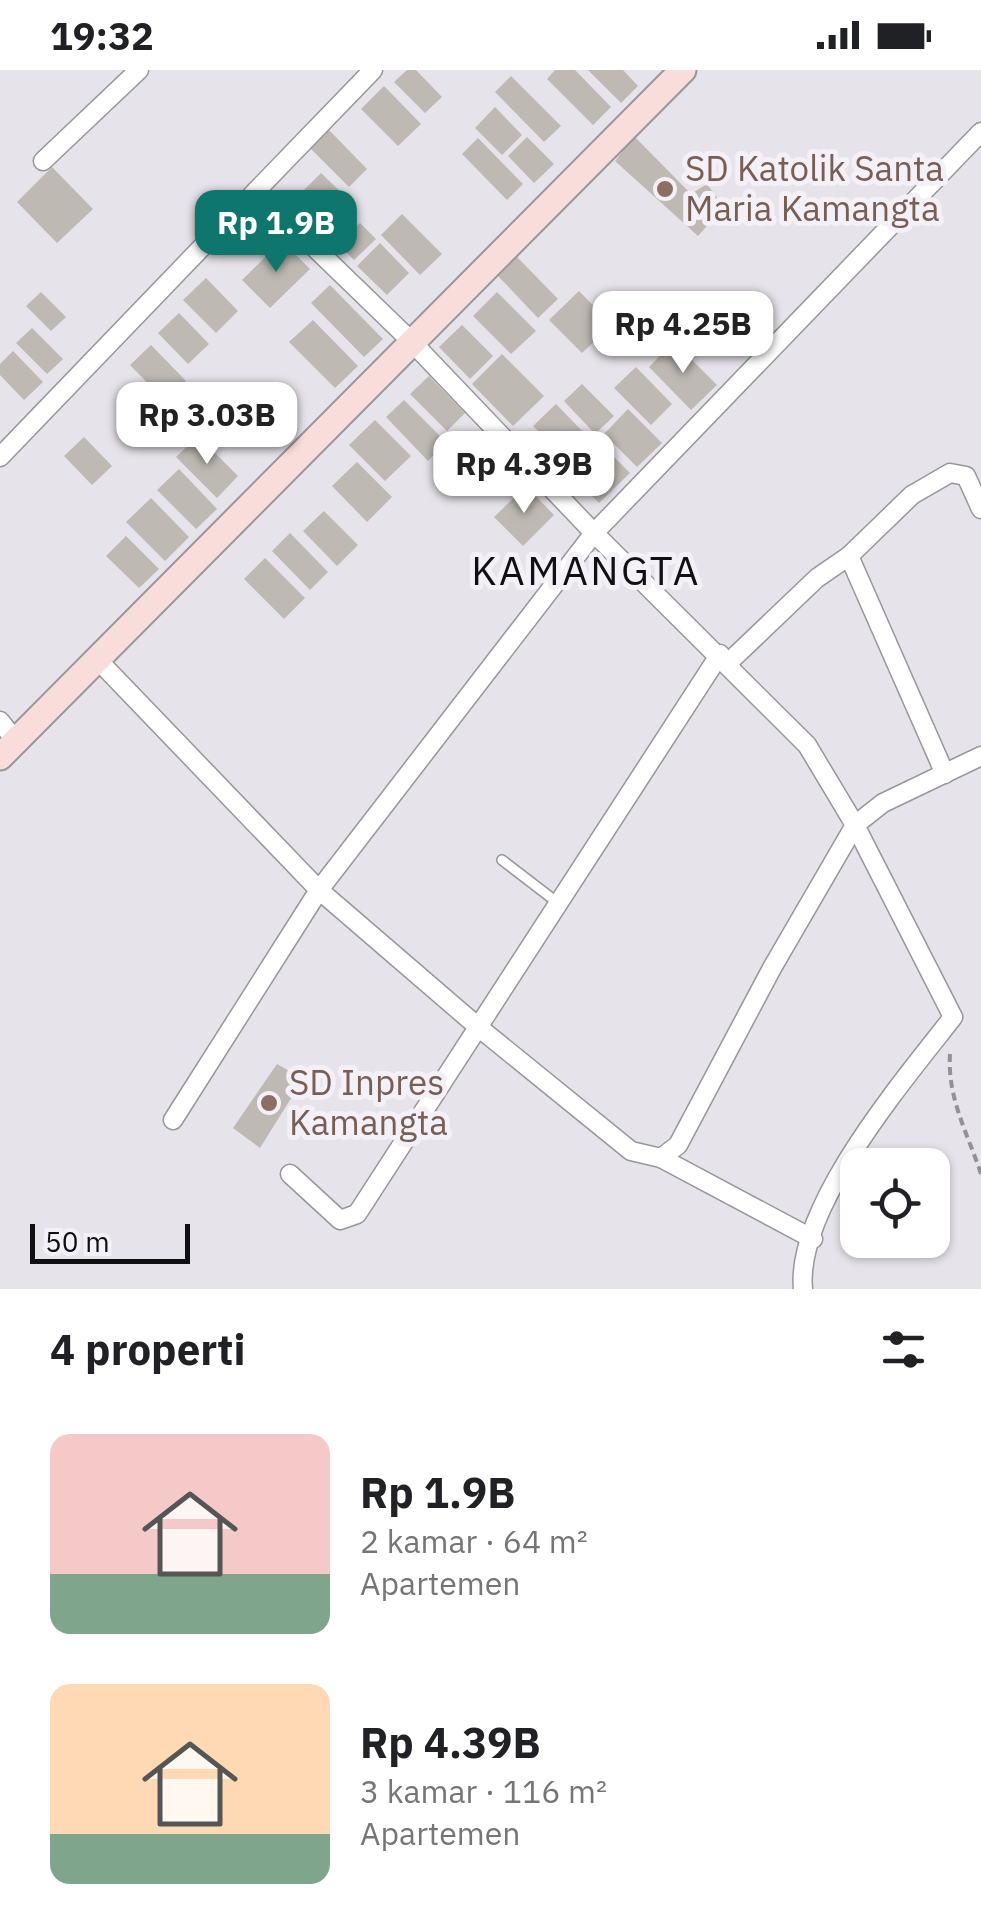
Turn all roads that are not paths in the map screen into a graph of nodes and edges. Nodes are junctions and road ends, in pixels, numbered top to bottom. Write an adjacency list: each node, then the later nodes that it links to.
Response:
1 (140, 70): 5 (street)
2 (373, 70): 6 (street)
3 (683, 70): 7 (main road)
4 (981, 132): 10 (street)
5 (43, 162)
6 (256, 191): 7 (street); 8 (street)
7 (410, 340): 10 (street); 12 (main road)
8 (0, 457)
9 (981, 510): 11 (street)
10 (594, 533): 13 (street); 19 (street)
11 (849, 556): 13 (street); 16 (street)
12 (96, 658): 14 (main road); 19 (street)
13 (724, 658): 17 (street); 20 (street)
14 (5, 739)
15 (981, 756): 16 (street)
16 (945, 774): 17 (street)
17 (855, 825): 23 (street); 25 (street)
18 (502, 860): 20 (lane)
19 (319, 890): 21 (street); 22 (street)
20 (558, 902): 21 (street)
21 (477, 1026): 23 (street); 24 (street)
22 (174, 1120)
23 (661, 1158): 25 (street)
24 (290, 1174)
25 (813, 1238): 26 (street)
26 (803, 1289)

